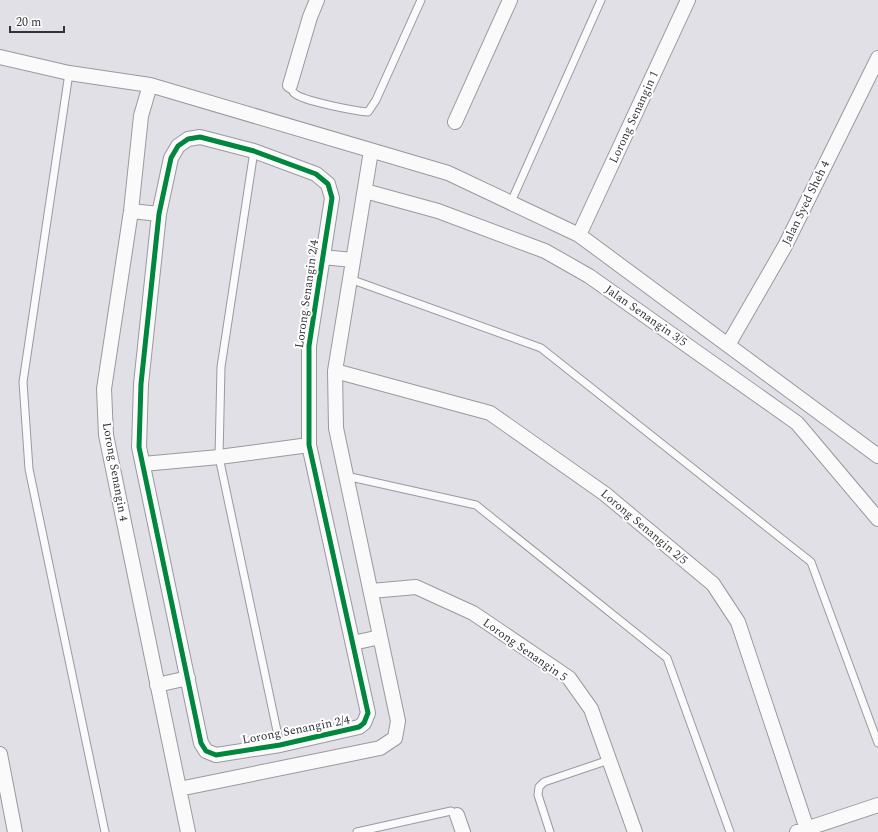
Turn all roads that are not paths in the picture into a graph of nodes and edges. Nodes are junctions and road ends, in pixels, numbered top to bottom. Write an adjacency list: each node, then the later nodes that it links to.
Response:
1 (317, 0): 10 (street)
2 (421, 0): 10 (lane)
3 (510, 0): 11 (street)
4 (602, 0): 15 (lane)
5 (688, 0): 18 (street, Lorong Senangin 1)
6 (0, 58): 8 (street)
7 (878, 58): 22 (street, Jalan Syed Sheh 4)
8 (69, 73): 9 (street); 44 (lane)
9 (150, 85): 13 (street); 16 (street, Lorong Senangin 4)
10 (290, 85)
11 (455, 122)
12 (254, 151): 17 (street, Lorong Senangin 2/4); 19 (street, Lorong Senangin 2/4); 26 (lane)
13 (371, 151): 14 (street); 15 (street)
14 (365, 191): 20 (street); 29 (street, Jalan Senangin 3/5)
15 (510, 202): 18 (street)
16 (131, 211): 17 (street); 34 (street, Lorong Senangin 4)
17 (159, 214): 27 (street, Lorong Senangin 2/4)
18 (580, 235): 22 (street)
19 (322, 257): 20 (street); 24 (street, Lorong Senangin 2/4)
20 (353, 260): 21 (street)
21 (350, 279): 23 (street); 35 (lane)
22 (728, 345): 25 (street)
23 (335, 371): 28 (street); 42 (street, Lorong Senangin 2/5)
24 (309, 445): 26 (street); 32 (street, Lorong Senangin 2/4)
25 (878, 456)
26 (218, 457): 27 (street); 36 (lane)
27 (143, 464): 33 (street, Lorong Senangin 2/4)
28 (346, 476): 30 (street); 50 (lane)
29 (878, 519)
30 (371, 591): 31 (street); 38 (street, Lorong Senangin 5)
31 (380, 637): 32 (street); 39 (street)
32 (353, 643): 36 (street, Lorong Senangin 2/4)
33 (188, 678): 34 (street); 36 (street, Lorong Senangin 2/4)
34 (157, 685): 39 (street, Lorong Senangin 4)
35 (878, 743)
36 (280, 744)
37 (0, 754): 43 (street)
38 (609, 760): 48 (lane); 49 (street, Lorong Senangin 5)
39 (179, 789): 45 (street, Lorong Senangin 4)
40 (878, 805): 42 (street)
41 (458, 815): 46 (lane); 47 (street)
42 (802, 830)
43 (15, 832)
44 (105, 832)
45 (188, 832)
46 (356, 832)
47 (463, 832)
48 (550, 832)
49 (635, 832)
50 (730, 832)

